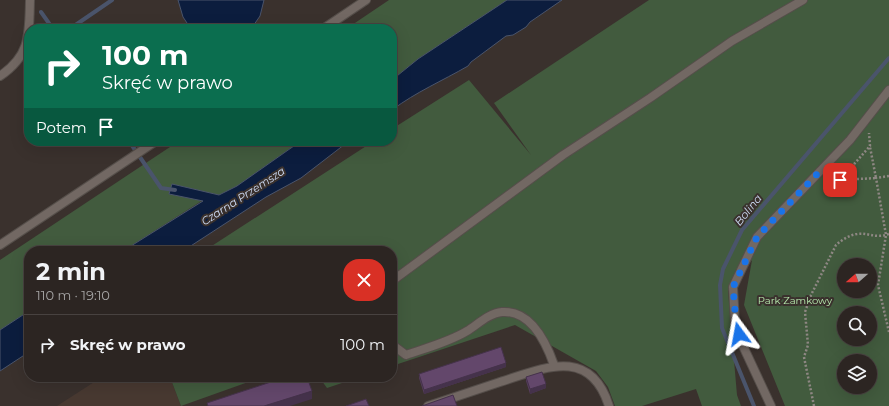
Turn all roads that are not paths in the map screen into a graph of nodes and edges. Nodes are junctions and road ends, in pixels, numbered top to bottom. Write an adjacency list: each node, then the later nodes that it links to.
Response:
1 (30, 0): 4 (lane)
2 (366, 0): 5 (lane)
3 (803, 0): 11 (lane)
4 (28, 24)
5 (330, 24)
6 (24, 49): 7 (lane)
7 (0, 76)
8 (889, 90): 16 (lane)
9 (148, 146): 10 (lane)
10 (0, 245)
11 (397, 277)
12 (397, 348): 13 (lane)
13 (554, 365): 14 (lane); 15 (lane)
14 (428, 406)
15 (608, 406)
16 (771, 406)

